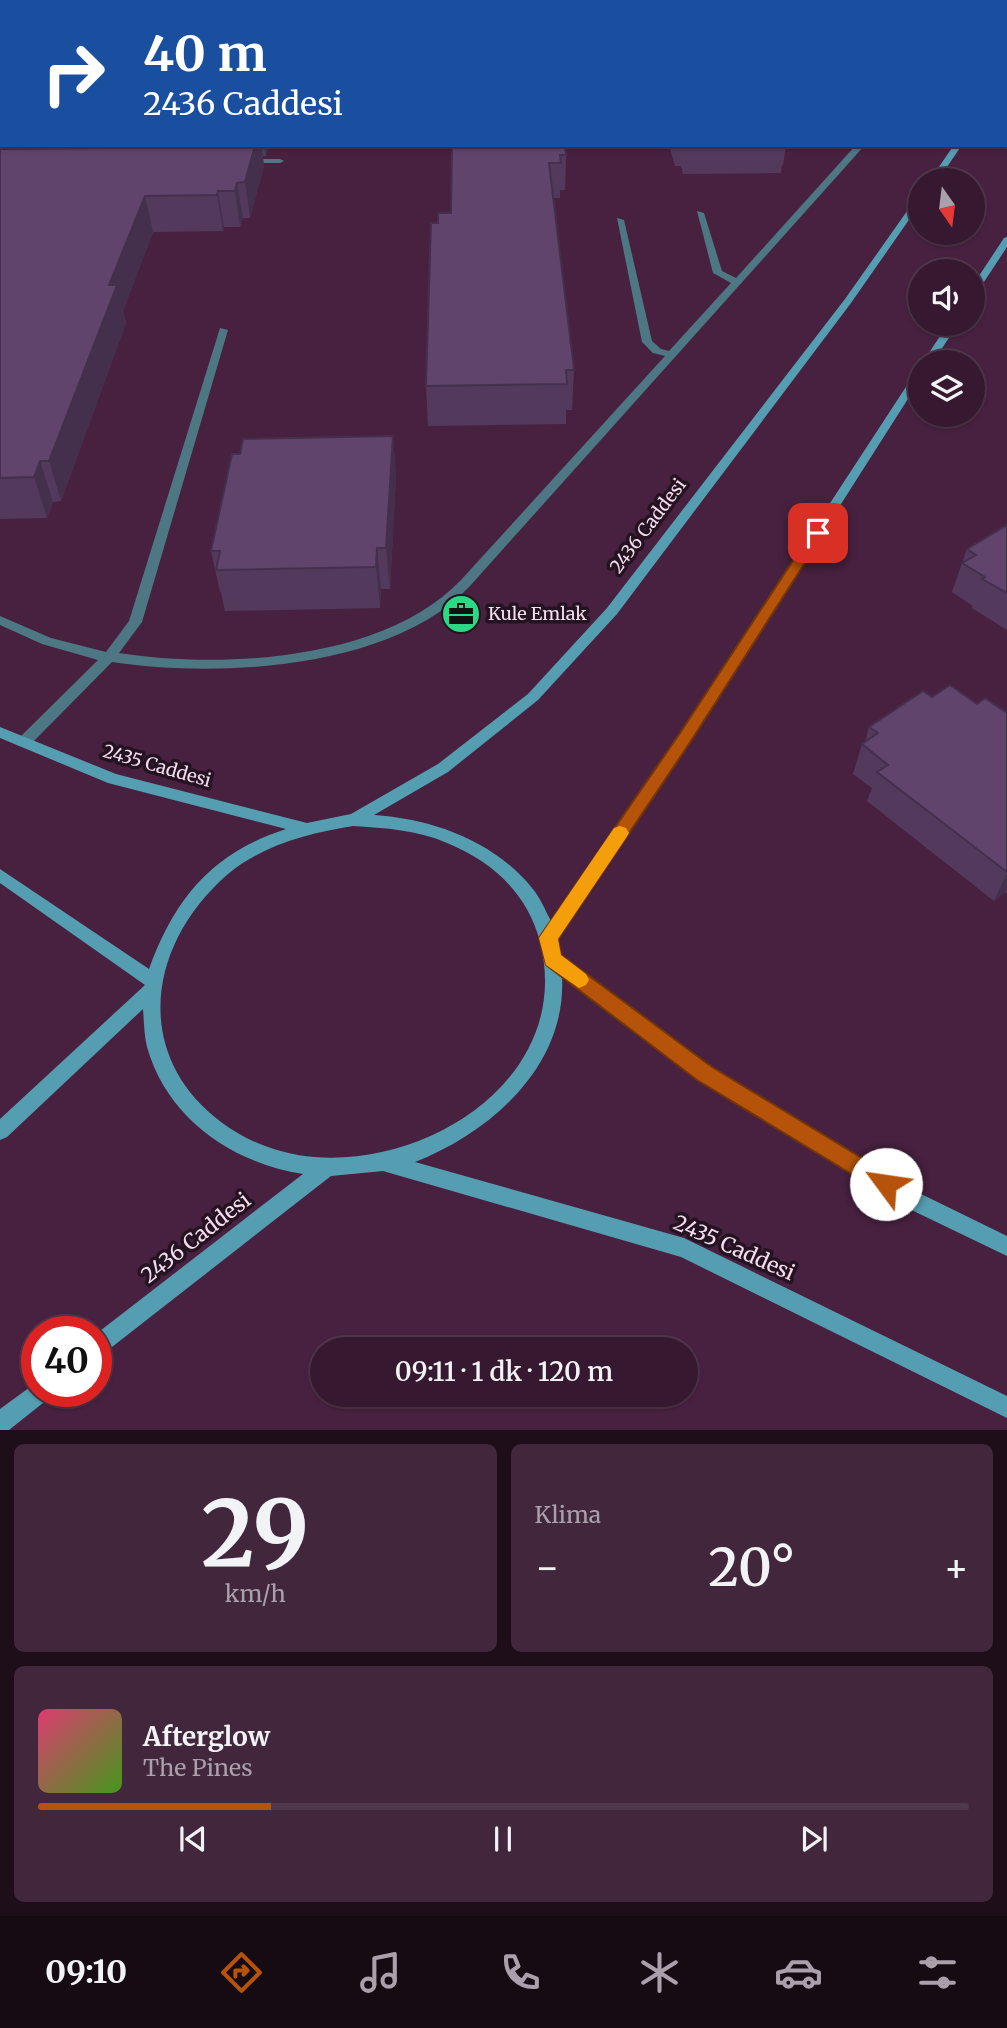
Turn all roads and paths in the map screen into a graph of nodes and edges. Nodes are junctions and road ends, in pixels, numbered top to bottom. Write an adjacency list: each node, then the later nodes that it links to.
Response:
1 (859, 147): 11 (street)
2 (957, 147): 5 (street)
3 (238, 161): 4 (street)
4 (280, 161)
5 (942, 168)
6 (700, 213): 11 (street)
7 (908, 216): 19 (street, 2436 Caddesi)
8 (620, 220): 13 (street)
9 (1007, 240): 10 (street)
10 (985, 274)
11 (738, 283): 13 (street)
12 (223, 330): 16 (street)
13 (673, 355): 16 (street)
14 (908, 392): 22 (street)
15 (0, 620): 16 (street)
16 (109, 657): 18 (street)
17 (0, 732): 18 (street, 2435 Caddesi)
18 (24, 742): 20 (street, 2435 Caddesi)
19 (353, 820): 20 (street, 2435 Caddesi); 22 (street, 2435 Caddesi)
20 (306, 828): 24 (street, 2435 Caddesi)
21 (0, 875): 24 (street)
22 (548, 938): 23 (street, 2435 Caddesi)
23 (553, 959): 26 (street, 2435 Caddesi); 28 (street)
24 (152, 986): 25 (street); 27 (street, 2435 Caddesi)
25 (0, 1131)
26 (384, 1162): 27 (street, 2435 Caddesi); 31 (street, 2435 Caddesi)
27 (326, 1168): 29 (street, 2436 Caddesi)
28 (1007, 1246)
29 (112, 1335)
30 (21, 1406): 32 (street)
31 (1007, 1407)
32 (0, 1423)

